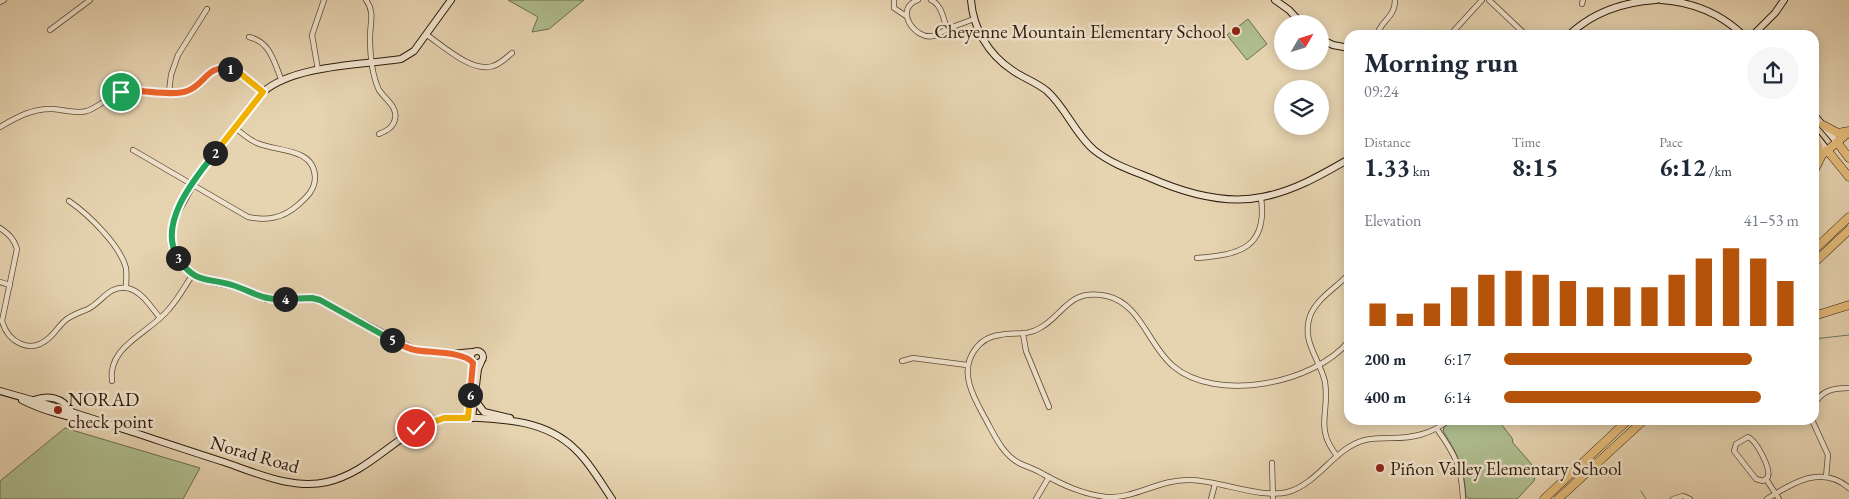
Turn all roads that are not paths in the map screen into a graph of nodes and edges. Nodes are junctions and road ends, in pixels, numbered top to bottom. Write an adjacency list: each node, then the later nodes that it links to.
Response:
1 (4, 0): 18 (street)
2 (90, 0): 24 (street)
3 (324, 0): 37 (street)
4 (366, 0): 36 (street)
5 (451, 0): 31 (street)
6 (894, 0): 21 (street)
7 (931, 0): 23 (street)
8 (971, 0): 22 (street)
9 (1275, 0): 20 (street)
10 (1395, 0): 25 (street)
11 (1482, 0): 26 (street)
12 (1489, 0): 27 (street)
13 (1656, 0): 28 (street)
14 (1661, 0): 15 (street)
15 (1665, 0): 29 (street)
16 (1784, 0): 30 (street)
17 (914, 1): 21 (street)
18 (0, 2)
19 (207, 9): 39 (street)
20 (1294, 15)
21 (906, 16): 23 (street)
22 (974, 19): 23 (street); 56 (street)
23 (947, 28)
24 (50, 30)
25 (1379, 30)
26 (1455, 30)
27 (1521, 30)
28 (1576, 30)
29 (1737, 30)
30 (1758, 30)
31 (426, 35): 35 (street); 36 (street)
32 (249, 37): 38 (street)
33 (1329, 43): 34 (street)
34 (1344, 47)
35 (512, 53)
36 (373, 64): 37 (street); 46 (street)
37 (318, 70): 38 (street)
38 (282, 81): 40 (street)
39 (169, 92): 40 (street); 43 (street)
40 (263, 92): 44 (street)
41 (1819, 121): 42 (street)
42 (1823, 125): 45 (highway); 48 (street)
43 (0, 127)
44 (235, 128): 55 (street); 55 (street)
45 (1849, 131): 48 (highway)
46 (379, 134)
47 (1819, 140): 50 (street)
48 (1836, 142): 50 (highway); 51 (highway)
49 (133, 150): 55 (street)
50 (1827, 150): 52 (highway); 54 (highway)
51 (1849, 158)
52 (1819, 160)
53 (1344, 163): 56 (street)
54 (1849, 177)
55 (192, 186): 64 (street)
56 (1261, 198): 62 (street)
57 (68, 201): 68 (street)
58 (1849, 217): 61 (highway)
59 (0, 228): 67 (street)
60 (1849, 230): 63 (highway)
61 (1819, 245)
62 (1197, 258)
63 (1819, 258)
64 (193, 274): 71 (street); 74 (street)
65 (1344, 278): 77 (street)
66 (0, 282): 67 (street)
67 (10, 285): 68 (street)
68 (126, 288): 71 (street)
69 (1849, 305): 70 (highway)
70 (1819, 314)
71 (160, 318): 79 (street)
72 (1023, 334): 77 (street); 78 (street); 84 (street)
73 (1344, 347): 77 (street)
74 (472, 358): 76 (street); 76 (street); 85 (street)
75 (902, 361): 78 (street)
76 (481, 362): 83 (street)
77 (1318, 365): 93 (street)
78 (967, 366): 95 (street)
79 (112, 382)
80 (1849, 388): 82 (street)
81 (3, 392): 92 (street, Norad Road); 92 (street, Norad Road)
82 (1819, 397)
83 (474, 399): 85 (street); 86 (street)
84 (1049, 407)
85 (470, 418): 86 (street, Norad Road); 92 (street, Norad Road)
86 (523, 422): 103 (street, Norad Road)
87 (1442, 425): 91 (street)
88 (1623, 425): 107 (highway)
89 (1640, 425): 108 (highway)
90 (1814, 425): 96 (street)
91 (1437, 429): 93 (street); 106 (street)
92 (142, 435)
93 (1337, 456): 101 (street)
94 (1272, 463): 101 (street)
95 (1049, 477): 102 (street); 104 (street)
96 (1826, 477): 99 (street); 100 (street)
97 (1766, 479): 97 (street); 100 (street)
98 (1215, 484): 101 (street); 102 (street); 105 (street)
99 (1849, 488)
100 (1775, 494): 111 (street); 112 (street)
101 (1273, 497)
102 (1112, 498)
103 (612, 499)
104 (1036, 499)
105 (1211, 499)
106 (1463, 499)
107 (1544, 499)
108 (1558, 499)
109 (1673, 499): 110 (street)
110 (1690, 499)
111 (1767, 499)
112 (1779, 499)

